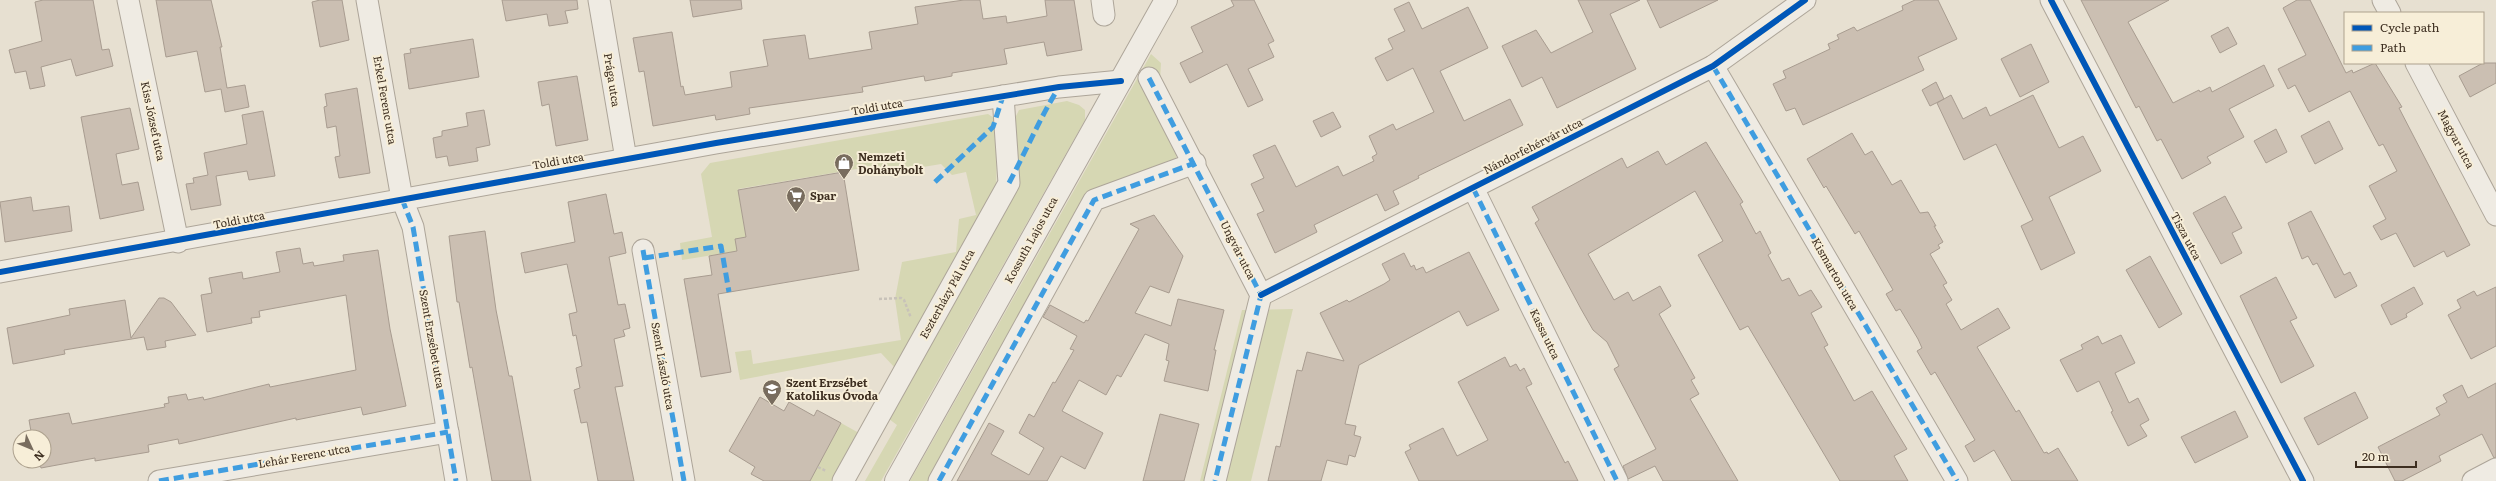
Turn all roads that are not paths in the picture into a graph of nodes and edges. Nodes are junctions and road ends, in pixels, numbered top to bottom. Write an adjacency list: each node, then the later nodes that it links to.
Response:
1 (128, 0): 19 (street, Kiss József utca)
2 (367, 0): 17 (street, Erkel Ferenc utca)
3 (599, 0): 14 (street, Prága utca)
4 (1166, 0): 12 (street, Kossuth Lajos utca)
5 (1805, 0): 10 (street, Nándorfehérvár utca)
6 (2051, 0): 34 (street, Tisza utca)
7 (2383, 0): 8 (street)
8 (2389, 12)
9 (2417, 64): 18 (street, Magyar utca)
10 (1713, 66): 16 (street, Nándorfehérvár utca); 33 (street, Kismarton utca)
11 (1149, 78): 15 (street, Ungvár utca)
12 (1121, 81): 13 (street, Toldi utca); 29 (street, Kossuth Lajos utca)
13 (1003, 96): 14 (street, Toldi utca); 28 (street, Eszterházy Pál utca)
14 (626, 160): 17 (street, Toldi utca)
15 (1195, 163): 22 (street, Ungvár utca); 30 (street)
16 (1473, 188): 22 (street, Nándorfehérvár utca); 32 (street, Kassa utca)
17 (402, 199): 19 (street, Toldi utca); 23 (street, Szent Erzsébet utca)
18 (2496, 215)
19 (178, 242): 21 (street, Toldi utca)
20 (643, 250): 27 (street, Szent László utca)
21 (0, 272)
22 (1261, 295): 31 (street)
23 (448, 432): 25 (street, Lehár Ferenc utca); 26 (street, Szent Erzsébet utca)
24 (2496, 469): 35 (street)
25 (159, 481)
26 (456, 481)
27 (684, 481)
28 (843, 481)
29 (896, 481)
30 (939, 481)
31 (1215, 481)
32 (1616, 481)
33 (1957, 481)
34 (2303, 481)
35 (2473, 481)

